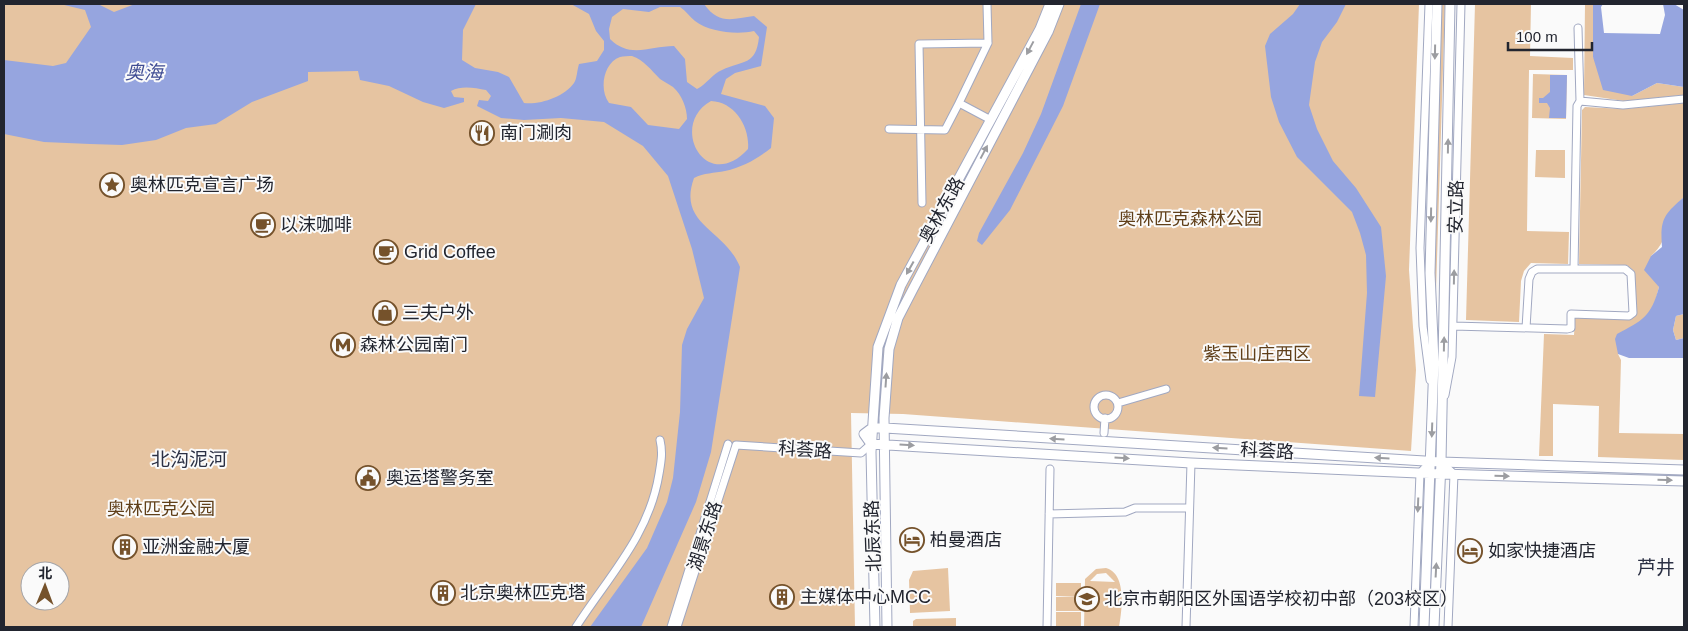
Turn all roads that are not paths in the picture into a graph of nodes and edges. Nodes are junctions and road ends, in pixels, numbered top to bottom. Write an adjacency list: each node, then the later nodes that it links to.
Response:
1 (987, 4): 9 (street)
2 (1050, 4): 13 (main road, 奥林东路, one-way to 13)
3 (1059, 4): 26 (main road, 奥林东路, one-way to 3)
4 (1429, 4): 21 (street, 安立路)
5 (1437, 4): 21 (main road, 安立路, one-way to 21)
6 (1450, 4): 23 (main road, 安立路, one-way to 6)
7 (1461, 4): 18 (street, 安立路, one-way to 7)
8 (1578, 28): 11 (street)
9 (988, 43): 12 (street); 15 (street)
10 (1684, 99): 11 (street)
11 (1580, 101): 17 (street)
12 (959, 103): 13 (street); 15 (street)
13 (991, 120): 25 (main road, 奥林东路, one-way to 25)
14 (889, 129): 15 (street)
15 (922, 130): 16 (street)
16 (922, 203)
17 (1574, 269): 19 (street); 19 (street)
18 (1453, 326): 19 (street); 23 (street, 安立路)
19 (1526, 328)
20 (1166, 389): 22 (street)
21 (1433, 399): 33 (main road, 安立路, one-way to 33)
22 (1118, 403): 24 (street); 24 (street)
23 (1442, 410): 34 (main road, 安立路)
24 (1105, 418): 27 (street)
25 (872, 428): 26 (main road, 科荟路); 30 (main road)
26 (885, 428): 31 (main road, 奥林东路); 33 (main road, 科荟路, one-way to 26)
27 (1104, 433)
28 (660, 440): 45 (street)
29 (728, 444): 36 (street, 湖景东路)
30 (871, 444): 31 (main road, 科荟路); 32 (street, 科荟路); 48 (main road, 北辰东路)
31 (885, 444): 35 (main road, 科荟路, one-way to 35); 49 (main road, 北辰东路)
32 (736, 445): 36 (street, 湖景东路)
33 (1431, 461): 34 (main road, 科荟路); 39 (main road, 安立路)
34 (1441, 462): 38 (main road, 科荟路); 40 (main road, 安立路); 41 (street)
35 (1191, 463): 39 (main road, 科荟路); 43 (street)
36 (724, 467): 46 (street, 湖景东路); 47 (street, 湖景东路)
37 (1050, 469): 44 (street)
38 (1684, 470)
39 (1424, 473): 40 (main road, 科荟路); 52 (street, 安立路, one-way to 52); 53 (main road, 安立路)
40 (1441, 474): 41 (main road, 科荟路); 54 (main road, 安立路, one-way to 40)
41 (1454, 474): 42 (main road, 科荟路, one-way to 42); 55 (street)
42 (1684, 481)
43 (1190, 508): 44 (street); 51 (street)
44 (1049, 514): 50 (street)
45 (576, 627)
46 (671, 627)
47 (677, 627)
48 (875, 627)
49 (887, 627)
50 (1047, 627)
51 (1186, 627)
52 (1414, 627)
53 (1424, 627)
54 (1434, 627)
55 (1448, 627)

